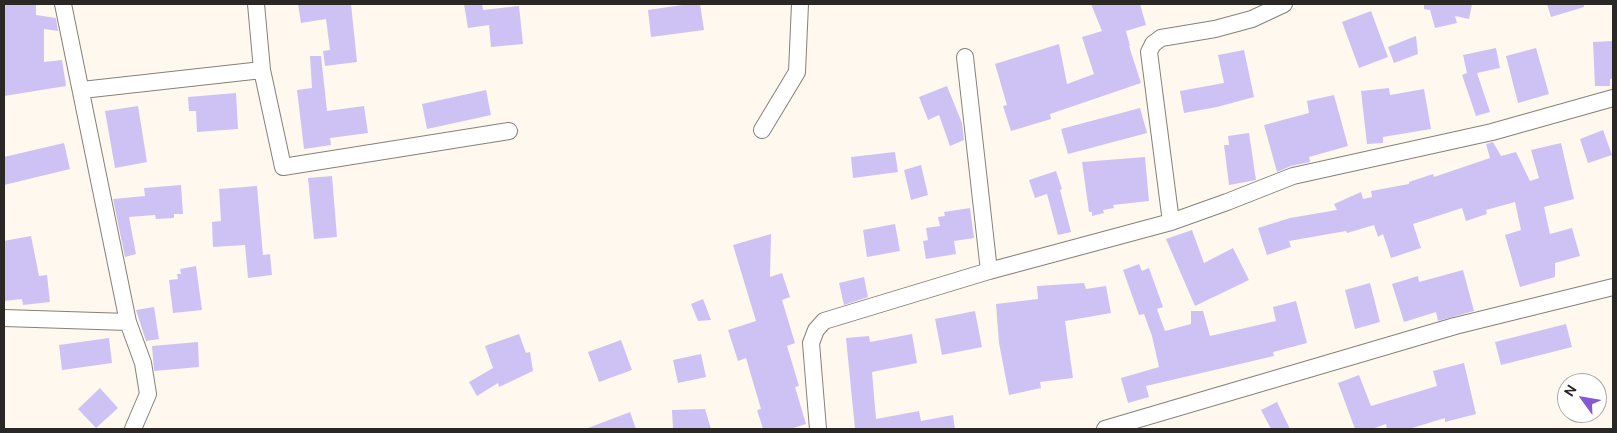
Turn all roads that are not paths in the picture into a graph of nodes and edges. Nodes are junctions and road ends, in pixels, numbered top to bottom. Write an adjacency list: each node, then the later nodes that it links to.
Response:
1 (63, 4): 7 (street)
2 (256, 4): 6 (street)
3 (800, 4): 9 (street)
4 (1284, 4): 11 (street)
5 (964, 58): 12 (street)
6 (262, 70): 7 (street); 10 (street)
7 (82, 90): 15 (street)
8 (1613, 98): 11 (street)
9 (762, 130)
10 (509, 131)
11 (1171, 222): 12 (street)
12 (990, 271): 17 (street)
13 (1613, 286): 18 (street)
14 (4, 318): 15 (street)
15 (128, 322): 16 (street)
16 (133, 429)
17 (818, 429)
18 (1105, 429)

